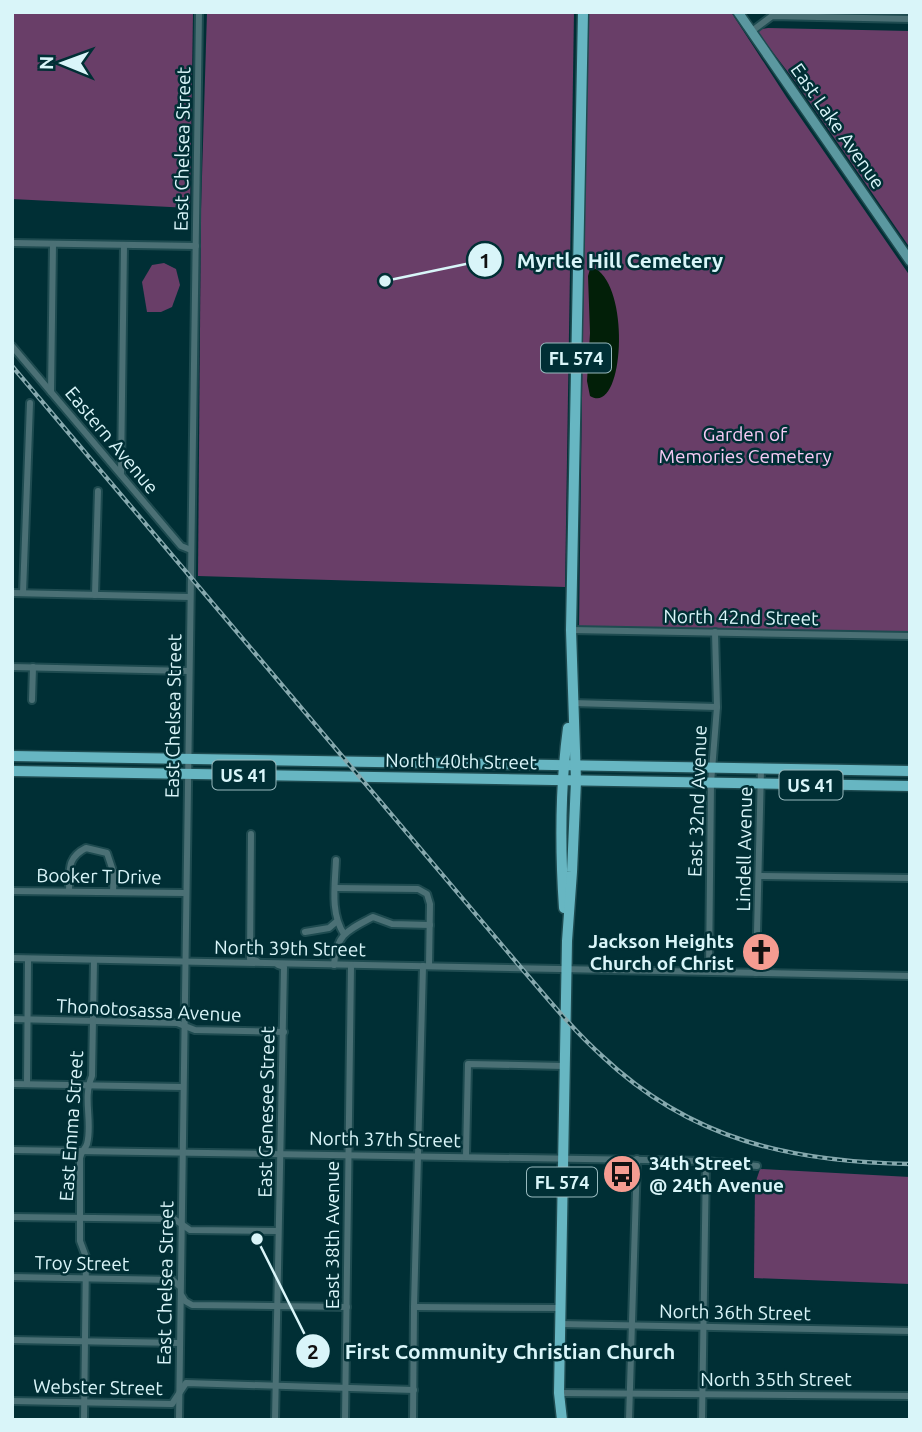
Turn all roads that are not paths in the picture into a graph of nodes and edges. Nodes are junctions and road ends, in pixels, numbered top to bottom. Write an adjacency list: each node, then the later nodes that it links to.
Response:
1 (200, 12): 10 (street, East Chelsea Street)
2 (583, 12): 22 (main road, FL 574)
3 (738, 12): 6 (street, East Lake Avenue)
4 (772, 14): 5 (street); 6 (street)
5 (910, 19)
6 (751, 31): 11 (street, East Lake Avenue)
7 (12, 243): 8 (street)
8 (53, 244): 9 (street); 13 (street)
9 (124, 245): 10 (street); 15 (street)
10 (196, 246): 17 (street, East Chelsea Street)
11 (910, 261)
12 (12, 346): 13 (street, Eastern Avenue)
13 (51, 392): 15 (street, Eastern Avenue)
14 (30, 403): 19 (street)
15 (121, 473): 17 (street, Eastern Avenue)
16 (98, 491): 20 (street)
17 (191, 550): 21 (street, East Chelsea Street)
18 (12, 593): 19 (street)
19 (23, 593): 20 (street)
20 (95, 595): 21 (street)
21 (190, 597): 27 (street, East Chelsea Street)
22 (571, 630): 23 (street, North 42nd Street); 29 (main road, FL 574)
23 (715, 632): 24 (street, North 42nd Street); 30 (street, East 32nd Avenue)
24 (910, 636)
25 (12, 667): 26 (street)
26 (33, 667): 27 (street); 28 (street)
27 (189, 671): 34 (street, East Chelsea Street)
28 (32, 700)
29 (572, 703): 30 (street); 37 (main road, FL 574)
30 (717, 707): 38 (street, East 32nd Avenue)
31 (12, 756): 32 (main road, North 40th Street / US 41)
32 (32, 757): 33 (main road, North 40th Street / US 41); 43 (street)
33 (88, 758): 34 (main road, North 40th Street / US 41); 44 (street)
34 (188, 760): 35 (main road, North 40th Street / US 41); 45 (street, East Chelsea Street)
35 (307, 762): 36 (main road, North 40th Street / US 41); 46 (street)
36 (442, 764): 37 (main road, North 40th Street / US 41); 47 (street)
37 (570, 766): 38 (main road, North 40th Street / US 41); 48 (main road, FL 574); 49 (main road, FL 574)
38 (712, 768): 39 (main road, North 40th Street / US 41); 50 (street, East 32nd Avenue)
39 (761, 769): 40 (main road, North 40th Street / US 41); 51 (street, Lindell Avenue)
40 (856, 770): 42 (main road, North 40th Street / US 41); 52 (street)
41 (12, 771): 43 (main road, North 40th Street / US 41)
42 (910, 771)
43 (31, 772): 44 (main road, North 40th Street / US 41)
44 (88, 772): 45 (main road, North 40th Street / US 41)
45 (188, 774): 46 (main road, North 40th Street / US 41); 62 (street, East Chelsea Street)
46 (307, 777): 47 (main road, North 40th Street / US 41)
47 (442, 778): 48 (main road, North 40th Street / US 41)
48 (564, 781): 49 (main road, North 40th Street / US 41); 67 (main road, FL 574)
49 (576, 781): 50 (main road, North 40th Street / US 41); 67 (main road, FL 574)
50 (711, 783): 51 (main road, North 40th Street / US 41); 77 (street, East 32nd Avenue)
51 (761, 784): 52 (main road, North 40th Street / US 41); 56 (street, Lindell Avenue)
52 (856, 785): 53 (main road, North 40th Street / US 41)
53 (910, 786)
54 (251, 834): 72 (street, East Genesee Street)
55 (336, 860): 58 (street)
56 (759, 876): 57 (street); 78 (street, Lindell Avenue)
57 (910, 878)
58 (335, 888): 63 (street); 64 (street)
59 (69, 890): 60 (street, Booker T Drive); 61 (street, Booker T Drive); 61 (street)
60 (12, 891)
61 (113, 891): 62 (street, Booker T Drive)
62 (186, 893): 71 (street, East Chelsea Street)
63 (336, 922): 65 (street); 66 (street)
64 (430, 925): 66 (street); 75 (street)
65 (305, 932)
66 (344, 934): 73 (street)
67 (567, 941): 76 (main road, FL 574)
68 (12, 958): 69 (street, North 39th Street)
69 (28, 958): 70 (street, North 39th Street); 81 (street)
70 (94, 960): 71 (street, North 39th Street); 82 (street, East Emma Street)
71 (184, 962): 72 (street, North 39th Street); 83 (street, East Chelsea Street)
72 (267, 963): 73 (street, North 39th Street); 84 (street, East Genesee Street)
73 (334, 965): 74 (street, North 39th Street)
74 (351, 966): 75 (street, North 39th Street); 94 (street, East 38th Avenue)
75 (426, 966): 76 (street, North 39th Street); 95 (street)
76 (566, 971): 77 (street, North 39th Street); 85 (main road, FL 574)
77 (709, 971): 78 (street, North 39th Street)
78 (757, 973): 79 (street, North 39th Street)
79 (910, 976)
80 (12, 1019): 81 (street, Thonotosassa Avenue)
81 (27, 1019): 82 (street, Thonotosassa Avenue); 87 (street)
82 (93, 1021): 83 (street, Thonotosassa Avenue); 88 (street, East Emma Street)
83 (183, 1024): 84 (street, Thonotosassa Avenue); 89 (street, East Chelsea Street)
84 (284, 1032): 93 (street, East Genesee Street)
85 (564, 1066): 96 (street); 97 (main road, FL 574)
86 (12, 1084): 87 (street)
87 (27, 1084): 88 (street)
88 (88, 1086): 89 (street); 91 (street, East Emma Street)
89 (183, 1087): 92 (street, East Chelsea Street)
90 (12, 1150): 91 (street, North 37th Street)
91 (81, 1151): 92 (street, North 37th Street); 102 (street, East Emma Street)
92 (182, 1152): 93 (street, North 37th Street); 103 (street, East Chelsea Street)
93 (281, 1154): 94 (street, North 37th Street); 104 (street, East Genesee Street)
94 (348, 1154): 95 (street, North 37th Street); 109 (street, East 38th Avenue)
95 (420, 1155): 96 (street, North 37th Street); 110 (street)
96 (466, 1156): 97 (street, North 37th Street)
97 (563, 1158): 98 (street, North 37th Street); 111 (main road, FL 574)
98 (637, 1159): 99 (street, North 37th Street); 113 (street)
99 (706, 1161): 100 (street, North 37th Street); 114 (street)
100 (757, 1166)
101 (12, 1217): 102 (street)
102 (80, 1218): 103 (street); 106 (street, East Emma Street)
103 (181, 1223): 104 (street); 107 (street, East Chelsea Street)
104 (278, 1231): 108 (street, East Genesee Street)
105 (12, 1277): 106 (street, Troy Street)
106 (85, 1279): 107 (street, Troy Street); 117 (street, East Emma Street)
107 (180, 1291): 108 (street, Troy Street); 118 (street, East Chelsea Street)
108 (277, 1306): 109 (street, Troy Street); 119 (street, East Genesee Street)
109 (347, 1307): 120 (street, East 38th Avenue)
110 (414, 1307): 111 (street); 121 (street)
111 (560, 1308): 112 (main road, FL 574)
112 (560, 1324): 113 (street, North 36th Street); 122 (main road, FL 574)
113 (633, 1326): 114 (street, North 36th Street); 123 (street)
114 (704, 1327): 115 (street, North 36th Street); 124 (street)
115 (910, 1331)
116 (12, 1340): 117 (street)
117 (84, 1341): 118 (street); 128 (street, East Emma Street)
118 (180, 1343): 125 (street, East Chelsea Street)
119 (276, 1387): 120 (street); 125 (street); 131 (street, East Genesee Street)
120 (346, 1389): 121 (street); 132 (street, East 38th Avenue)
121 (414, 1390): 133 (street)
122 (559, 1393): 123 (street, North 35th Street); 134 (main road, FL 574); 135 (main road, FL 574)
123 (630, 1394): 124 (street, North 35th Street); 136 (street)
124 (702, 1395): 126 (street, North 35th Street); 137 (street)
125 (180, 1396): 128 (street, Webster Street); 130 (street, East Chelsea Street)
126 (910, 1396)
127 (12, 1401): 128 (street, Webster Street)
128 (84, 1403): 129 (street, East Emma Street)
129 (84, 1420)
130 (179, 1420)
131 (275, 1420)
132 (345, 1420)
133 (413, 1420)
134 (555, 1420)
135 (562, 1420)
136 (629, 1420)
137 (702, 1420)

